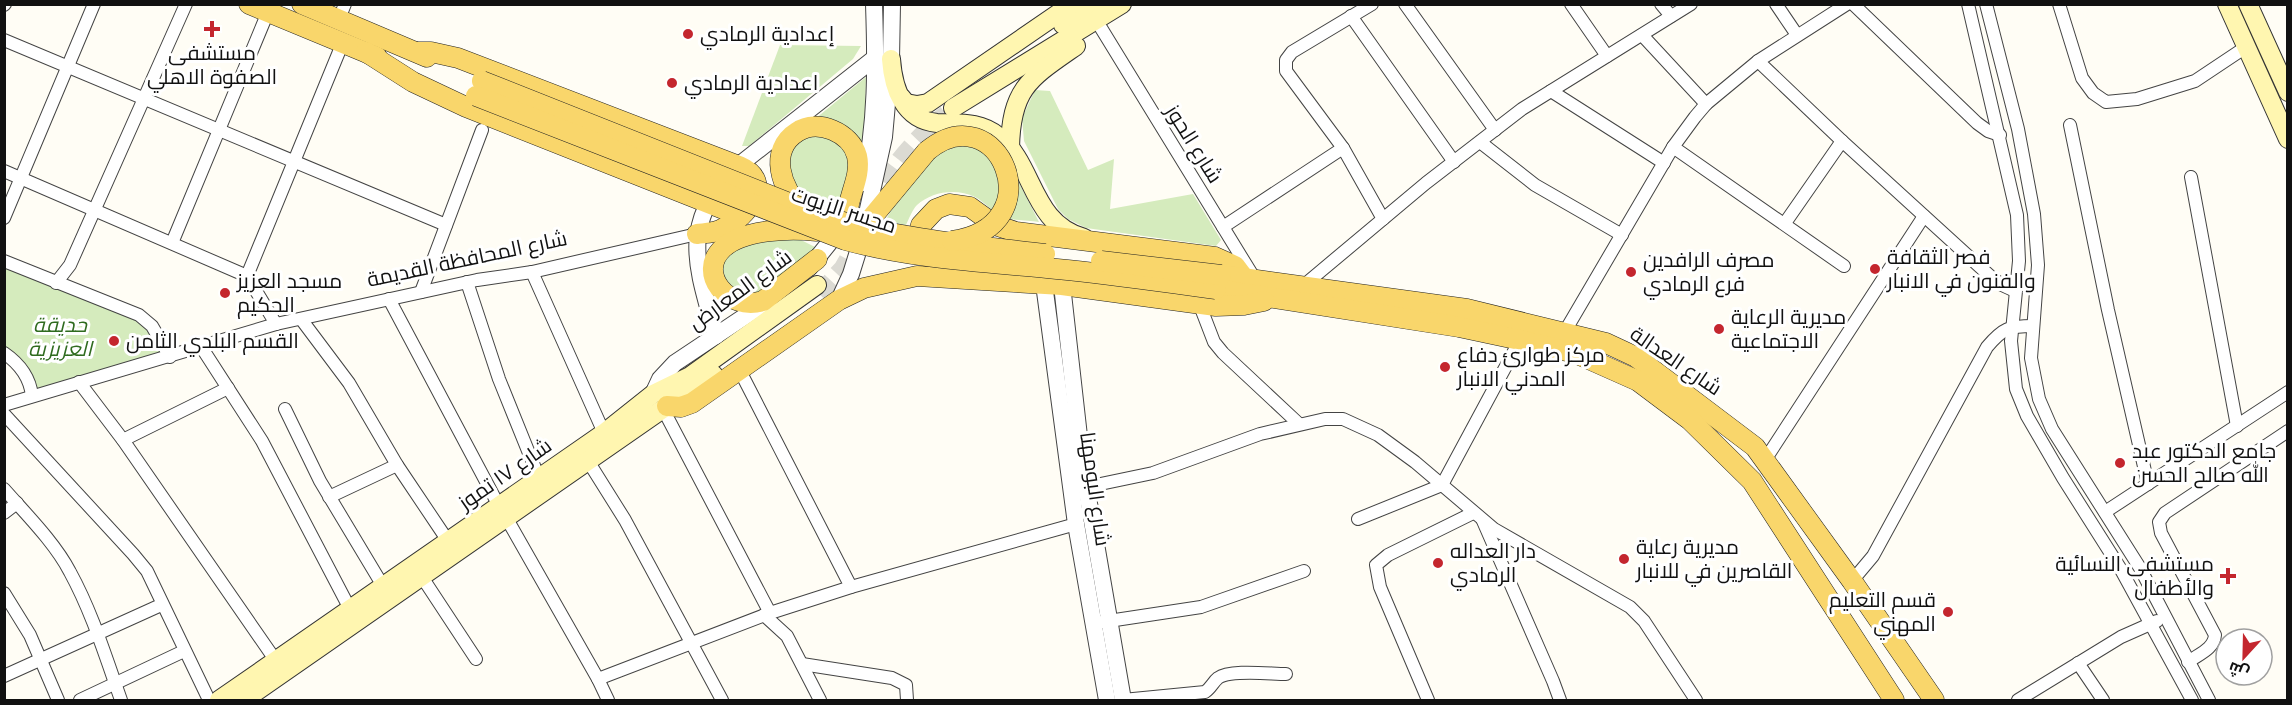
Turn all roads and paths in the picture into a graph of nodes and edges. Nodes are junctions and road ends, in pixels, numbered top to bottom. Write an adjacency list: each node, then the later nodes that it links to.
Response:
1 (94, 4): 39 (street)
2 (186, 4): 44 (street)
3 (249, 4): 24 (main road)
4 (302, 4): 25 (main road)
5 (874, 4): 37 (street, شارع المعارض)
6 (892, 4): 37 (street, شارع المعارض)
7 (1072, 4): 43 (main road)
8 (1094, 4): 9 (main road)
9 (1122, 4)
10 (1128, 4): 28 (main road)
11 (1372, 4): 26 (street)
12 (1405, 4): 49 (street)
13 (1571, 4): 36 (street)
14 (1661, 4): 27 (street)
15 (1691, 4): 27 (street)
16 (1776, 4): 30 (street)
17 (1847, 4): 30 (street)
18 (1853, 4): 50 (street)
19 (1968, 4): 50 (street)
20 (1986, 4): 103 (street)
21 (2059, 4): 33 (street)
22 (2227, 4): 33 (main road)
23 (2248, 4): 42 (main road)
24 (268, 12): 32 (main road); 47 (street)
25 (342, 12): 35 (main road)
26 (1351, 16): 56 (street); 58 (street)
27 (1671, 16): 29 (street)
28 (1101, 28): 55 (main road); 74 (street, شارع الحوز)
29 (1642, 35): 36 (street); 45 (street)
30 (1797, 35): 38 (street)
31 (4, 40): 39 (street)
32 (343, 42): 34 (main road); 57 (street)
33 (2246, 47): 51 (main road)
34 (366, 52): 40 (main road); 64 (main road)
35 (417, 52): 40 (main road); 60 (main road)
36 (1607, 56): 41 (street)
37 (883, 58): 43 (main road); 60 (street); 71 (street, شارع المعارض)
38 (1758, 61): 45 (street); 52 (street)
39 (69, 66): 44 (street); 63 (street)
40 (479, 88): 65 (main road, مجسر الزيوت, bridge); 75 (main road, مجسر الزيوت, bridge)
41 (1551, 91): 49 (street); 59 (street)
42 (2288, 92)
43 (897, 93): 55 (main road)
44 (144, 98): 47 (street); 66 (street)
45 (1706, 104): 54 (street)
46 (2070, 125): 130 (street)
47 (220, 129): 57 (street); 79 (street)
48 (482, 130): 73 (street)
49 (1495, 130): 53 (street)
50 (2000, 135): 94 (street)
51 (2287, 136)
52 (1842, 141): 68 (street); 72 (street)
53 (1480, 142): 58 (street); 77 (street)
54 (1673, 147): 59 (street); 72 (street)
55 (1010, 148): 80 (main road)
56 (1343, 148): 70 (street); 74 (street)
57 (295, 160): 73 (street); 85 (street)
58 (1454, 162): 70 (street)
59 (1664, 163): 77 (street)
60 (738, 166): 64 (street); 67 (main road)
61 (4, 171): 63 (street)
62 (2191, 177): 121 (street)
63 (21, 178): 66 (street); 69 (street)
64 (708, 203): 67 (main road); 76 (street)
65 (802, 208): 71 (main road); 78 (main road, مجسر الزيوت, bridge)
66 (95, 210): 79 (street); 90 (street)
67 (741, 216): 76 (main road)
68 (1924, 216): 94 (street); 125 (street)
69 (4, 218)
70 (1383, 219): 92 (street)
71 (856, 223): 78 (main road, bridge); 81 (street, شارع المعارض); 98 (street, شارع المعارض)
72 (1785, 223): 83 (street)
73 (446, 225): 95 (street)
74 (1223, 227): 87 (street, شارع الحوز)
75 (825, 232): 81 (main road); 89 (main road, مجسر الزيوت, bridge)
76 (697, 234): 84 (street, شارع المحافظة القديمة); 105 (street)
77 (1622, 235): 104 (street)
78 (942, 242): 89 (main road, مجسر الزيوت, bridge)
79 (171, 243): 85 (street)
80 (1109, 245): 86 (main road); 87 (main road)
81 (817, 259): 105 (street, شارع المعارض)
82 (4, 261): 90 (street)
83 (1844, 266)
84 (532, 272): 88 (street, شارع المحافظة القديمة); 123 (street)
85 (247, 276): 101 (street)
86 (943, 277): 91 (main road); 98 (main road)
87 (1249, 279): 89 (main road, شارع العدالة); 92 (main road, شارع العدالة)
88 (467, 282): 95 (street, شارع المحافظة القديمة); 129 (street)
89 (1219, 282): 96 (main road, شارع العدالة)
90 (56, 283): 110 (street)
91 (1053, 284): 99 (main road); 107 (street, شارع البومهنا)
92 (1303, 286): 104 (main road, شارع العدالة)
93 (818, 289): 116 (main road, شارع ١٧ تموز)
94 (2016, 291): 102 (street)
95 (421, 292): 97 (street, شارع المحافظة القديمة)
96 (1276, 297): 99 (main road); 106 (main road, شارع العدالة)
97 (389, 299): 100 (street, شارع المحافظة القديمة); 136 (street)
98 (839, 300): 111 (main road)
99 (1199, 303): 120 (street)
100 (301, 319): 101 (street, شارع المحافظة القديمة); 127 (street)
101 (276, 324): 108 (street, شارع المحافظة القديمة)
102 (2012, 326): 103 (street); 145 (street); 155 (street)
103 (2033, 326): 137 (street)
104 (1564, 333): 125 (main road, شارع العدالة)
105 (716, 336): 116 (street, شارع المعارض)
106 (1520, 340): 131 (street); 184 (main road, شارع العدالة)
107 (1060, 341): 132 (street, شارع البومهنا); 141 (street, شارع البومهنا)
108 (202, 348): 110 (street, شارع المحافظة القديمة); 113 (street)
109 (4, 353): 115 (street)
110 (170, 357): 112 (street, شارع المحافظة القديمة)
111 (739, 369): 116 (main road); 147 (street)
112 (79, 382): 115 (street, شارع المحافظة القديمة); 124 (street)
113 (228, 388): 124 (street); 150 (street)
114 (2288, 392): 121 (street)
115 (32, 396): 117 (street, شارع المحافظة القديمة)
116 (661, 403): 123 (main road, شارع ١٧ تموز); 126 (main road, شارع ١٧ تموز); 151 (street)
117 (4, 405)
118 (285, 409): 134 (street)
119 (4, 414): 149 (street)
120 (1299, 424): 131 (street); 132 (street)
121 (2237, 426): 130 (street)
122 (2288, 431): 162 (street)
123 (604, 433): 128 (main road, شارع ١٧ تموز)
124 (123, 440): 161 (street)
125 (1764, 460): 145 (main road, شارع العدالة)
126 (588, 461): 128 (main road, شارع ١٧ تموز); 157 (street)
127 (397, 465): 134 (street); 142 (street)
128 (564, 469): 129 (main road, شارع ١٧ تموز); 136 (main road, شارع ١٧ تموز)
129 (539, 478): 136 (main road, شارع ١٧ تموز)
130 (2148, 484): 137 (street)
131 (1442, 485): 139 (street); 140 (street)
132 (1086, 487): 153 (street, شارع البومهنا)
133 (4, 489): 135 (street)
134 (329, 497): 146 (street)
135 (16, 503): 138 (street); 156 (street)
136 (503, 512): 142 (main road, شارع ١٧ تموز); 144 (main road, شارع ١٧ تموز); 167 (street)
137 (2105, 512): 152 (street)
138 (4, 513)
139 (1478, 516): 181 (street); 182 (street); 183 (street)
140 (1358, 519)
141 (1076, 524): 147 (street); 154 (street, شارع البومهنا)
142 (448, 541): 146 (main road, شارع ١٧ تموز)
143 (1304, 571): 153 (street)
144 (422, 577): 160 (street); 174 (main road, شارع ١٧ تموز)
145 (1852, 581): 185 (main road, شارع العدالة)
146 (383, 586): 150 (main road, شارع ١٧ تموز)
147 (850, 587): 151 (street)
148 (4, 593): 159 (street)
149 (161, 604): 156 (street); 158 (street)
150 (350, 609): 161 (main road, شارع ١٧ تموز)
151 (767, 614): 157 (street); 164 (street)
152 (2167, 618): 155 (street); 162 (street)
153 (1111, 621): 154 (street); 180 (street, شارع البومهنا)
154 (1093, 622): 179 (street, شارع البومهنا)
155 (2152, 623): 163 (street); 188 (street)
156 (97, 635): 159 (street); 168 (street)
157 (690, 642): 167 (street); 176 (street)
158 (184, 651): 168 (street); 172 (street)
159 (42, 659): 166 (street); 169 (street)
160 (476, 659)
161 (276, 660): 173 (main road, شارع ١٧ تموز)
162 (2188, 662): 189 (street)
163 (2078, 663): 186 (street); 187 (street)
164 (802, 664): 177 (street); 178 (street)
165 (1286, 674): 180 (street)
166 (4, 676)
167 (598, 678): 175 (street)
168 (116, 685): 170 (street); 171 (street)
169 (58, 700)
170 (80, 700)
171 (122, 700)
172 (209, 700)
173 (219, 700)
174 (244, 700)
175 (608, 700)
176 (722, 700)
177 (820, 700)
178 (908, 700)
179 (1107, 700)
180 (1123, 700)
181 (1428, 700)
182 (1560, 700)
183 (1696, 700)
184 (1894, 700)
185 (1934, 700)
186 (2018, 700)
187 (2103, 700)
188 (2192, 700)
189 (2209, 700)

